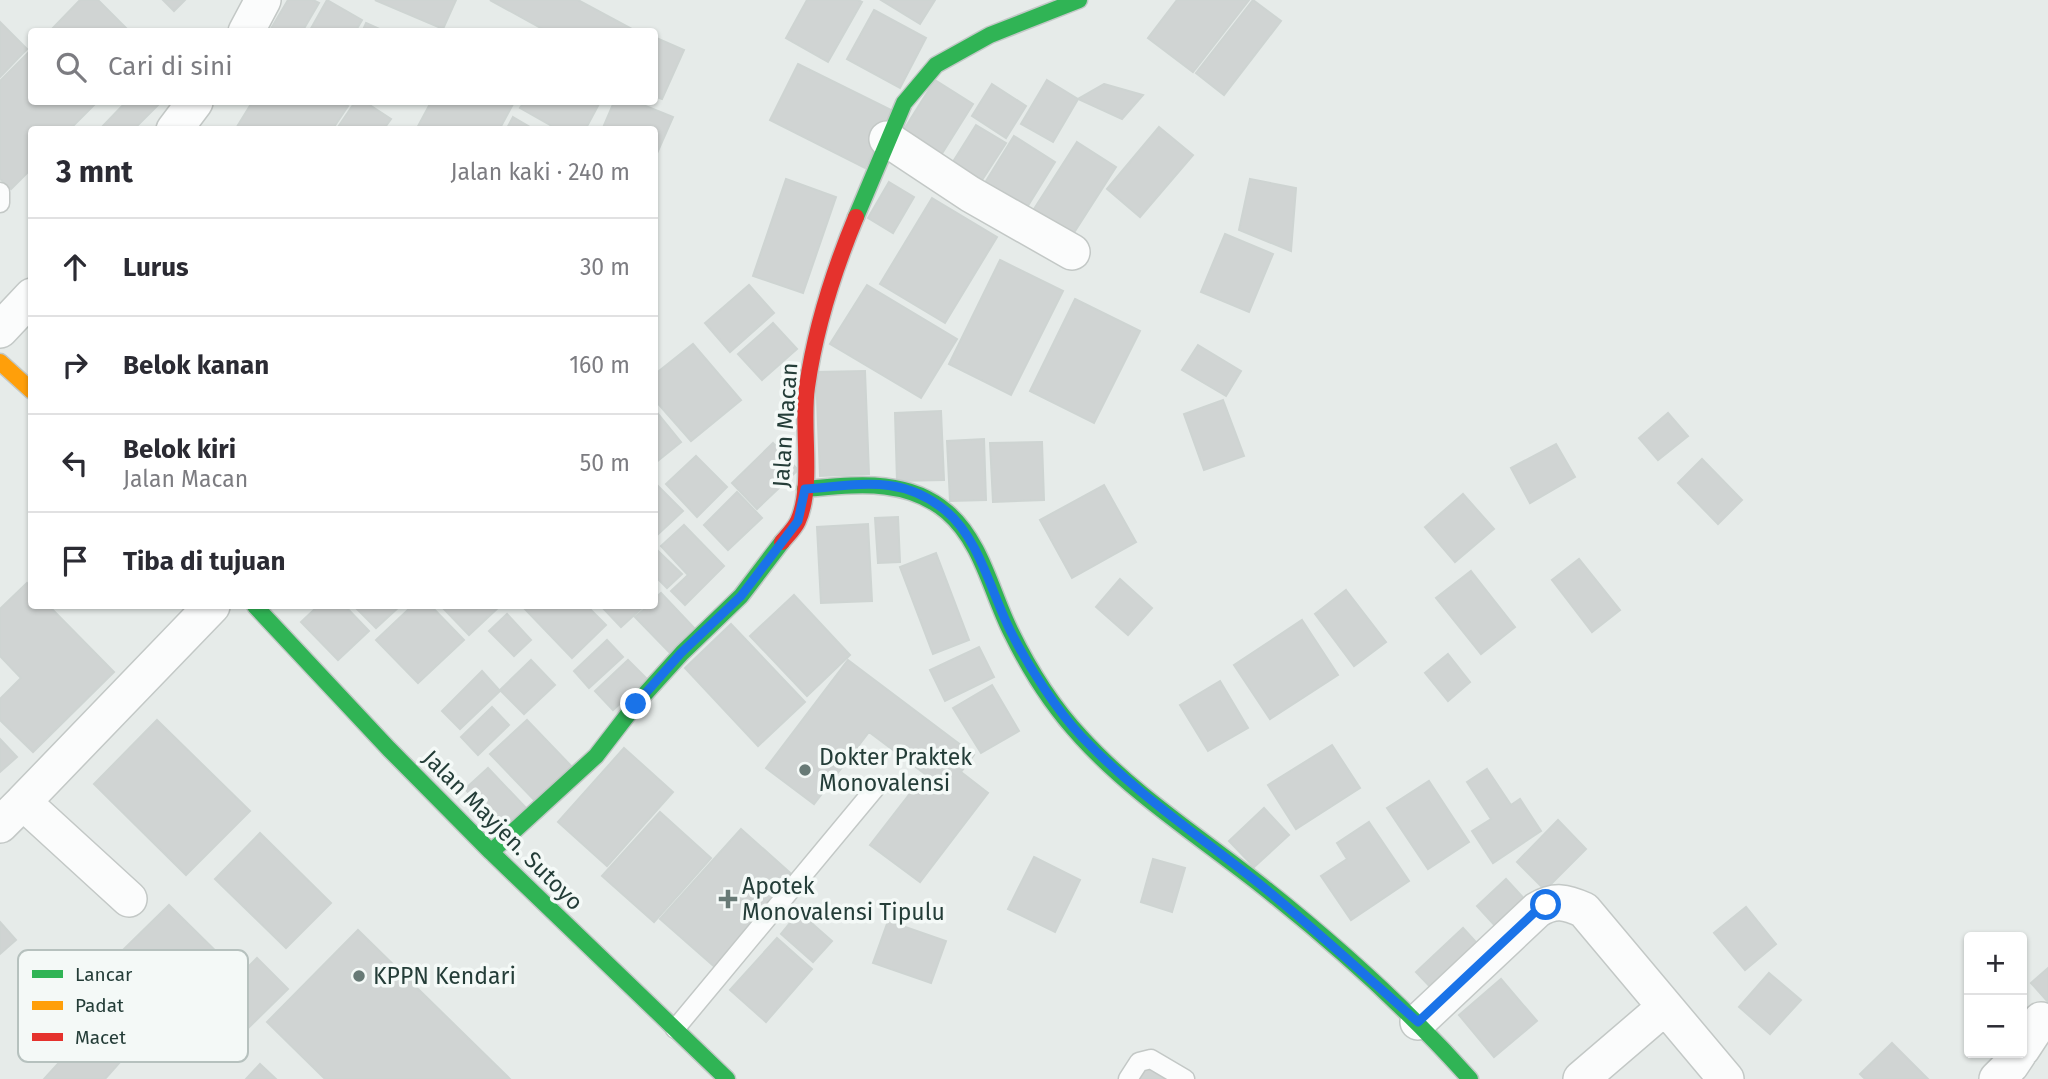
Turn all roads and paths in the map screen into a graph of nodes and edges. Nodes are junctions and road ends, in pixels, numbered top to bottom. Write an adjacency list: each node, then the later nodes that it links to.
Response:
1 (263, 0): 3 (street)
2 (1079, 0): 6 (main road, Jalan Macan)
3 (248, 28)
4 (193, 105): 5 (street)
5 (177, 126)
6 (887, 139): 9 (street); 14 (main road, Jalan Macan)
7 (0, 192): 8 (lane)
8 (0, 203)
9 (1072, 252)
10 (28, 300): 11 (street)
11 (0, 330)
12 (0, 362): 13 (main road)
13 (28, 387)
14 (805, 489): 19 (main road, Jalan Macan); 23 (main road)
15 (209, 609): 18 (street)
16 (258, 609): 19 (main road, Jalan Mayjen. Sutoyo)
17 (877, 786): 24 (lane)
18 (12, 813): 20 (street)
19 (491, 852): 24 (main road, Jalan Mayjen. Sutoyo)
20 (129, 899)
21 (1665, 1007): 23 (street); 31 (street); 32 (street)
22 (2041, 1020): 25 (street)
23 (1418, 1022): 30 (main road)
24 (675, 1029): 27 (main road, Jalan Mayjen. Sutoyo)
25 (2027, 1041)
26 (2014, 1058): 33 (street)
27 (725, 1079)
28 (1128, 1079): 29 (lane)
29 (1185, 1079)
30 (1470, 1079)
31 (1581, 1079)
32 (1726, 1079)
33 (1997, 1079)

